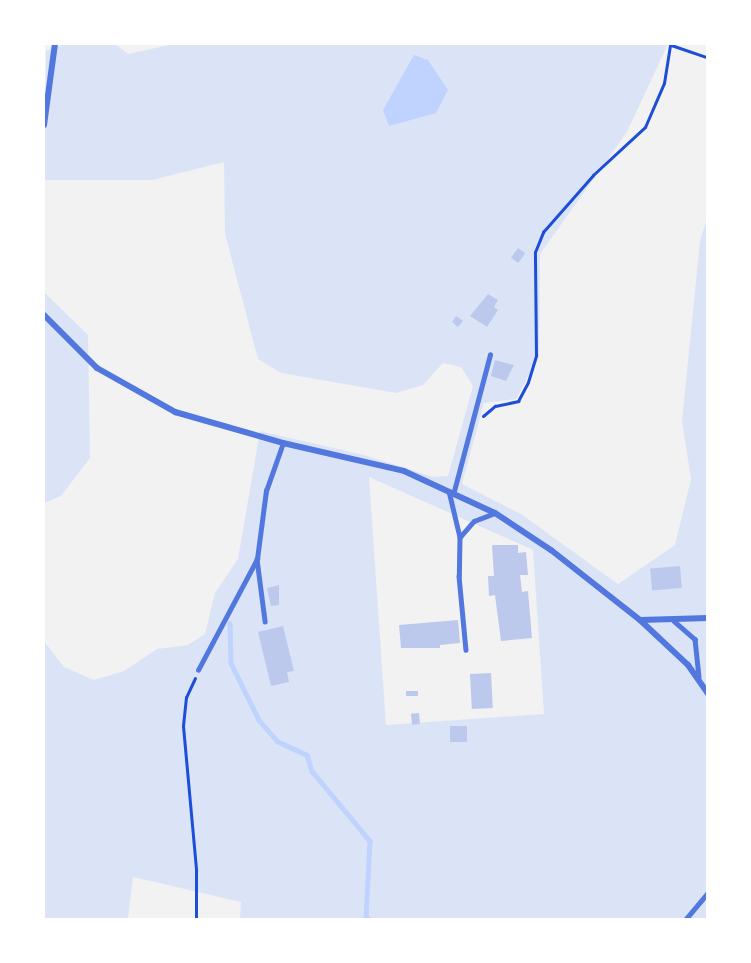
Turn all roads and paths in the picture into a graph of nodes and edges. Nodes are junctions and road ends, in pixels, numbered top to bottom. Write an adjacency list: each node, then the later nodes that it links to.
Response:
1 (55, 44): 4 (street)
2 (671, 44): 3 (path); 7 (path)
3 (708, 58)
4 (44, 125)
5 (44, 315): 8 (street)
6 (490, 355): 7 (lane)
7 (471, 421): 9 (lane)
8 (283, 443): 9 (street); 12 (lane)
9 (451, 489): 10 (street); 11 (lane)
10 (495, 513): 11 (lane); 14 (street)
11 (459, 537): 17 (lane)
12 (257, 559): 15 (lane); 18 (lane)
13 (708, 618): 16 (street)
14 (640, 620): 16 (street); 19 (street)
15 (265, 621)
16 (674, 621): 19 (lane)
17 (466, 650)
18 (198, 670): 22 (path)
19 (699, 677): 20 (street)
20 (708, 694)
21 (708, 893): 23 (lane)
22 (196, 920)
23 (685, 920)

